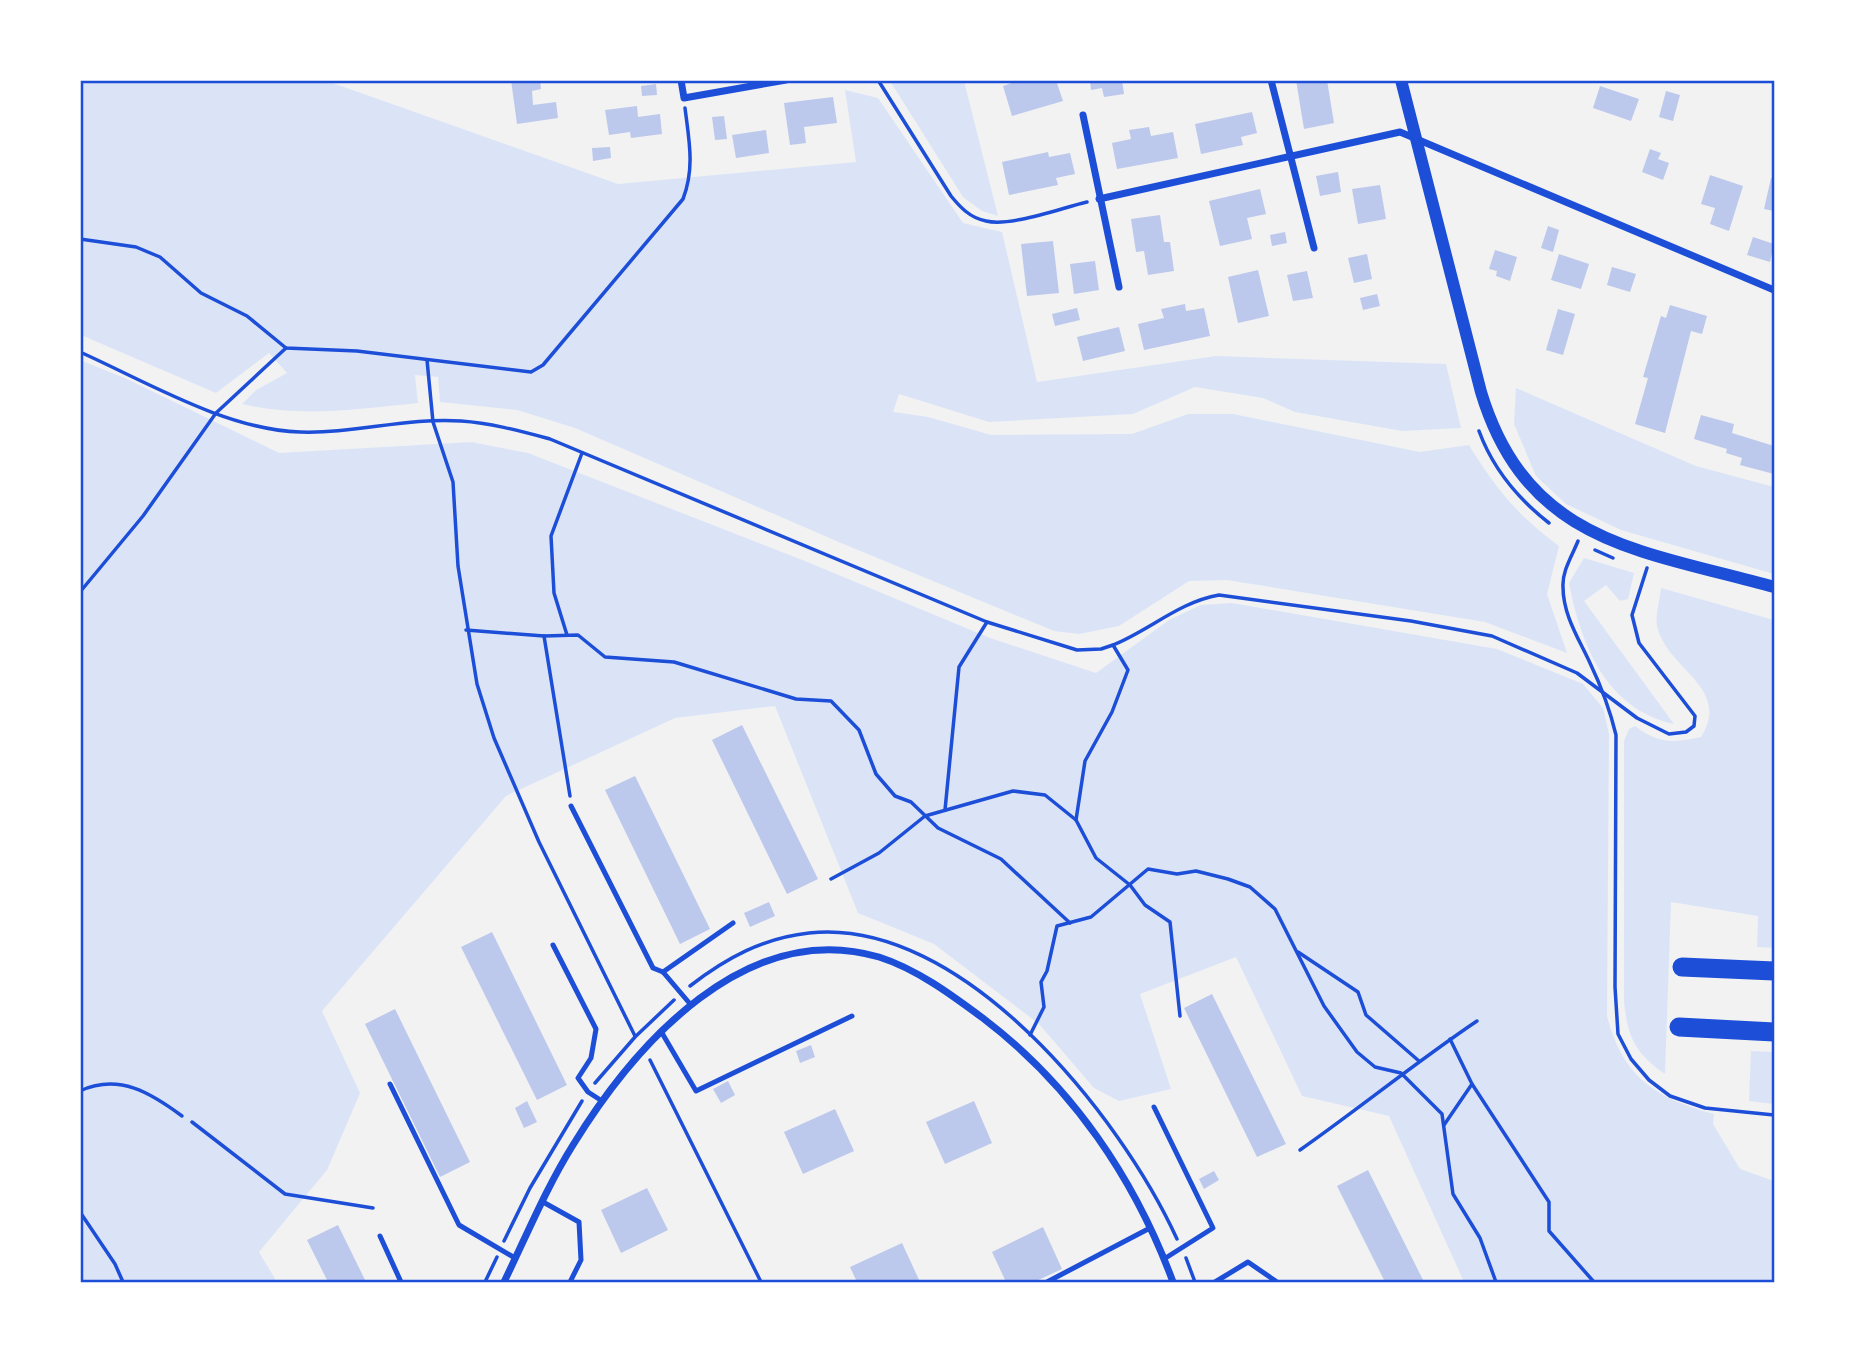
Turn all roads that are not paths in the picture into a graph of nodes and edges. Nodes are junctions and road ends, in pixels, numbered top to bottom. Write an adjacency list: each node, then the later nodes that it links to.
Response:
1 (681, 80): 2 (street)
2 (786, 80)
3 (1271, 80): 7 (street)
4 (1402, 80): 6 (street)
5 (1083, 115): 8 (street)
6 (1418, 141): 7 (street); 11 (street); 12 (street)
7 (1288, 157): 8 (street); 9 (street)
8 (1099, 199): 10 (street)
9 (1314, 248)
10 (1119, 287)
11 (1774, 290)
12 (1774, 587)
13 (571, 806): 18 (lane)
14 (733, 923): 18 (lane)
15 (554, 945): 25 (lane)
16 (1682, 967): 17 (highway)
17 (1774, 971)
18 (663, 972): 19 (lane)
19 (691, 1005): 23 (street); 28 (street)
20 (852, 1016): 23 (lane)
21 (1679, 1027): 22 (highway)
22 (1774, 1032)
23 (662, 1033): 25 (street)
24 (390, 1084): 30 (lane)
25 (602, 1101): 27 (street)
26 (1154, 1107): 31 (lane)
27 (543, 1202): 30 (street); 34 (lane)
28 (1150, 1228): 31 (street); 35 (lane)
29 (380, 1236): 32 (lane)
30 (515, 1258): 33 (street)
31 (1164, 1259): 36 (street)
32 (401, 1283)
33 (504, 1283)
34 (570, 1283)
35 (1047, 1283)
36 (1173, 1283)
37 (1215, 1283): 38 (lane)
38 (1277, 1283)

